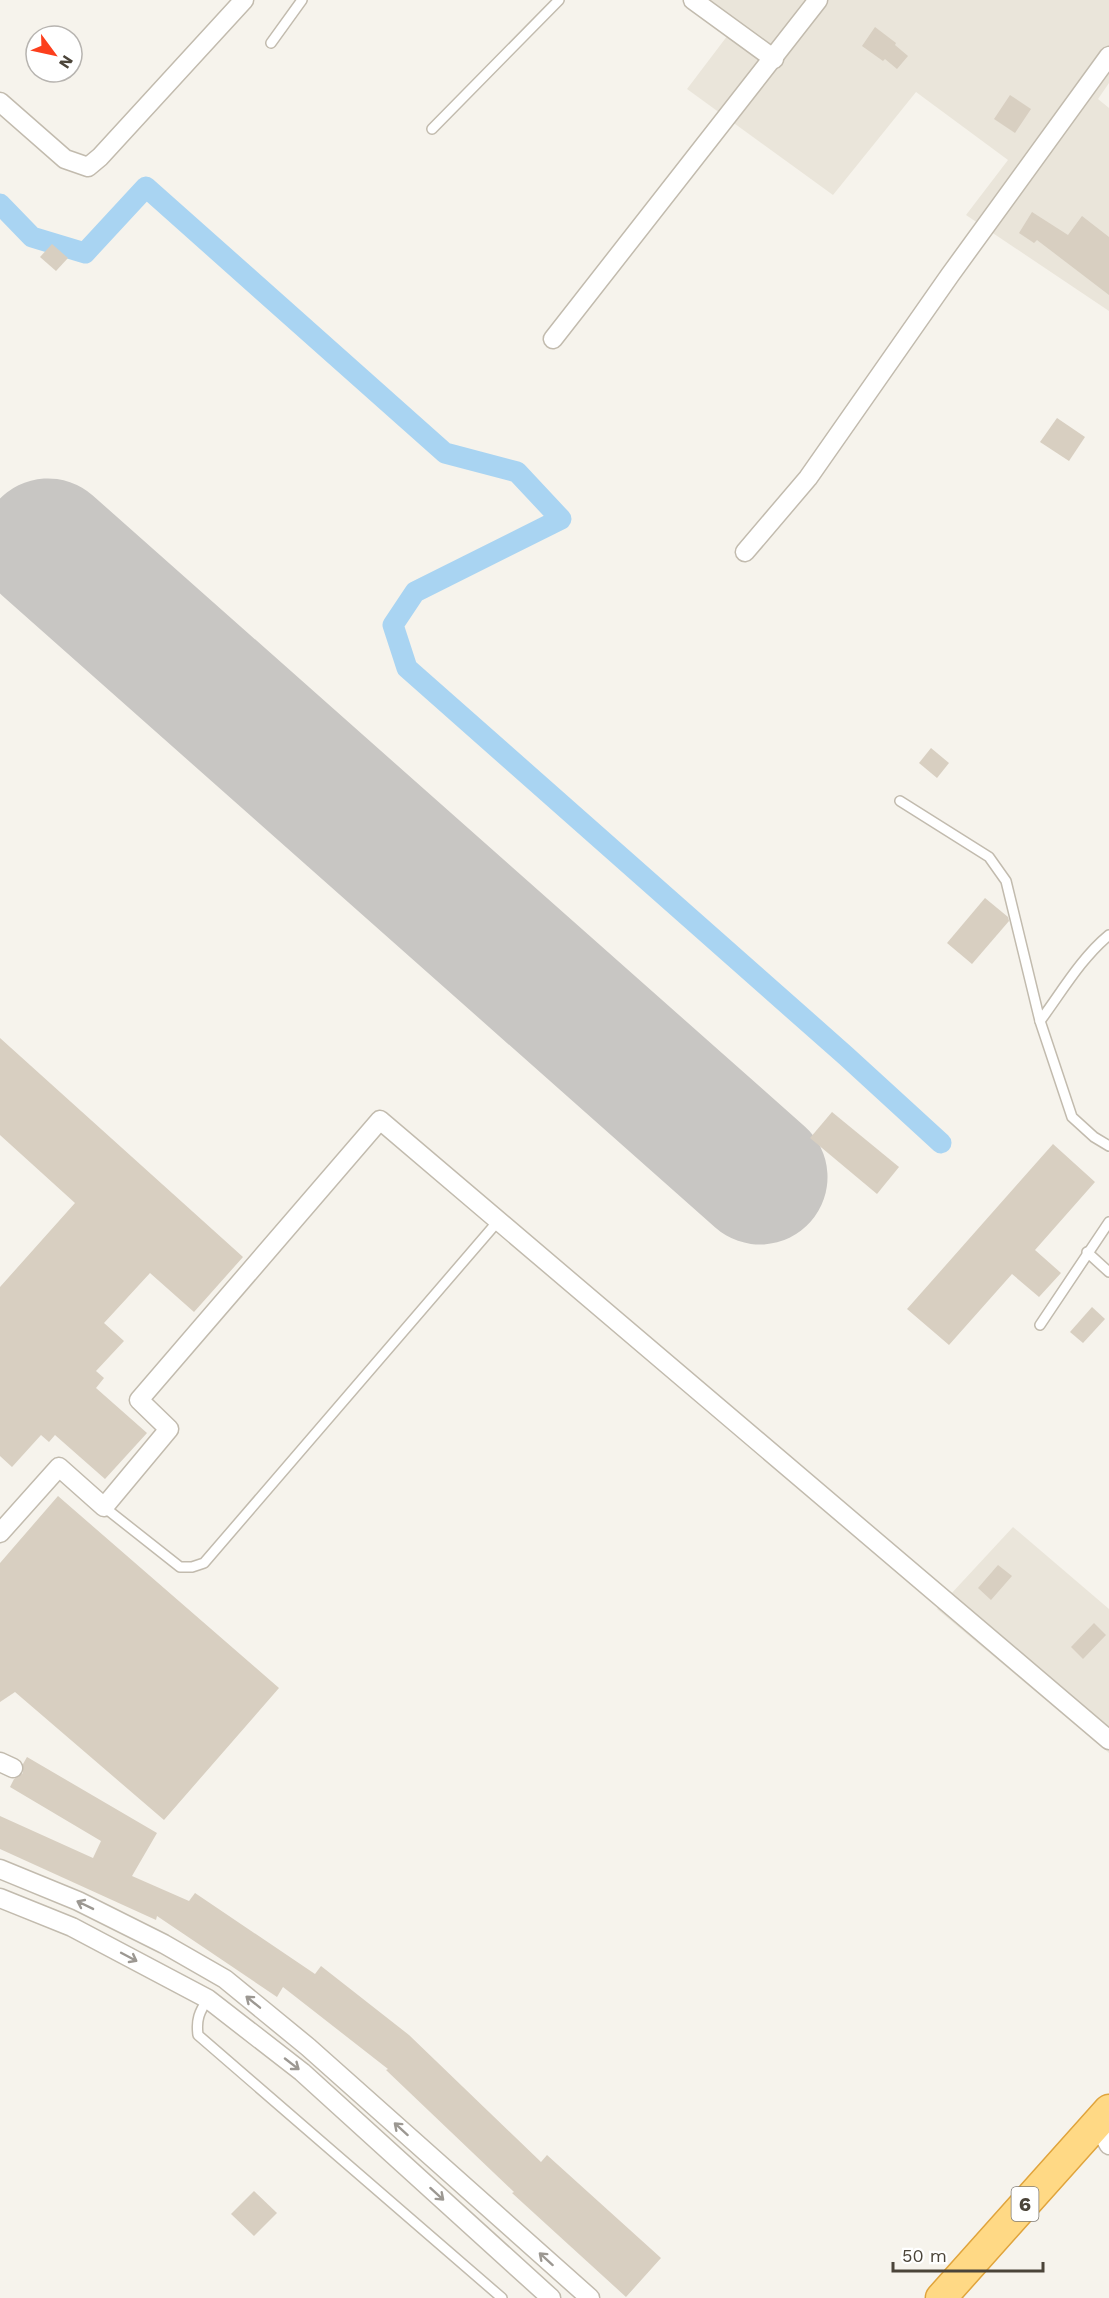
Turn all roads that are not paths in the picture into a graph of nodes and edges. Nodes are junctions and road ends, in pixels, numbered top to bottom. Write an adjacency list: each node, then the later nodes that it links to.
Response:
1 (244, 0): 9 (street)
2 (302, 0): 6 (lane)
3 (559, 0): 10 (lane)
4 (693, 0): 8 (street)
5 (818, 0): 8 (street)
6 (271, 42)
7 (1109, 56): 12 (street)
8 (774, 59): 11 (street)
9 (0, 102)
10 (432, 129)
11 (553, 339)
12 (745, 552)
13 (900, 801): 15 (lane)
14 (1109, 935): 15 (lane)
15 (1040, 1022): 16 (lane)
16 (1109, 1146)
17 (499, 1220): 22 (lane); 22 (street); 24 (street)
18 (1109, 1222): 19 (lane)
19 (1087, 1252): 20 (lane); 21 (lane)
20 (1109, 1272)
21 (1040, 1325)
22 (104, 1507): 23 (street)
23 (0, 1533)
24 (1109, 1740)
25 (0, 1869): 27 (street, one-way to 25)
26 (0, 1898): 28 (street, one-way to 28)
27 (225, 1979): 28 (street); 32 (street, one-way to 27)
28 (208, 1999): 30 (lane); 31 (street, one-way to 31)
29 (1105, 2127): 33 (highway, 6)
30 (502, 2298)
31 (551, 2298)
32 (590, 2298)
33 (941, 2298)

